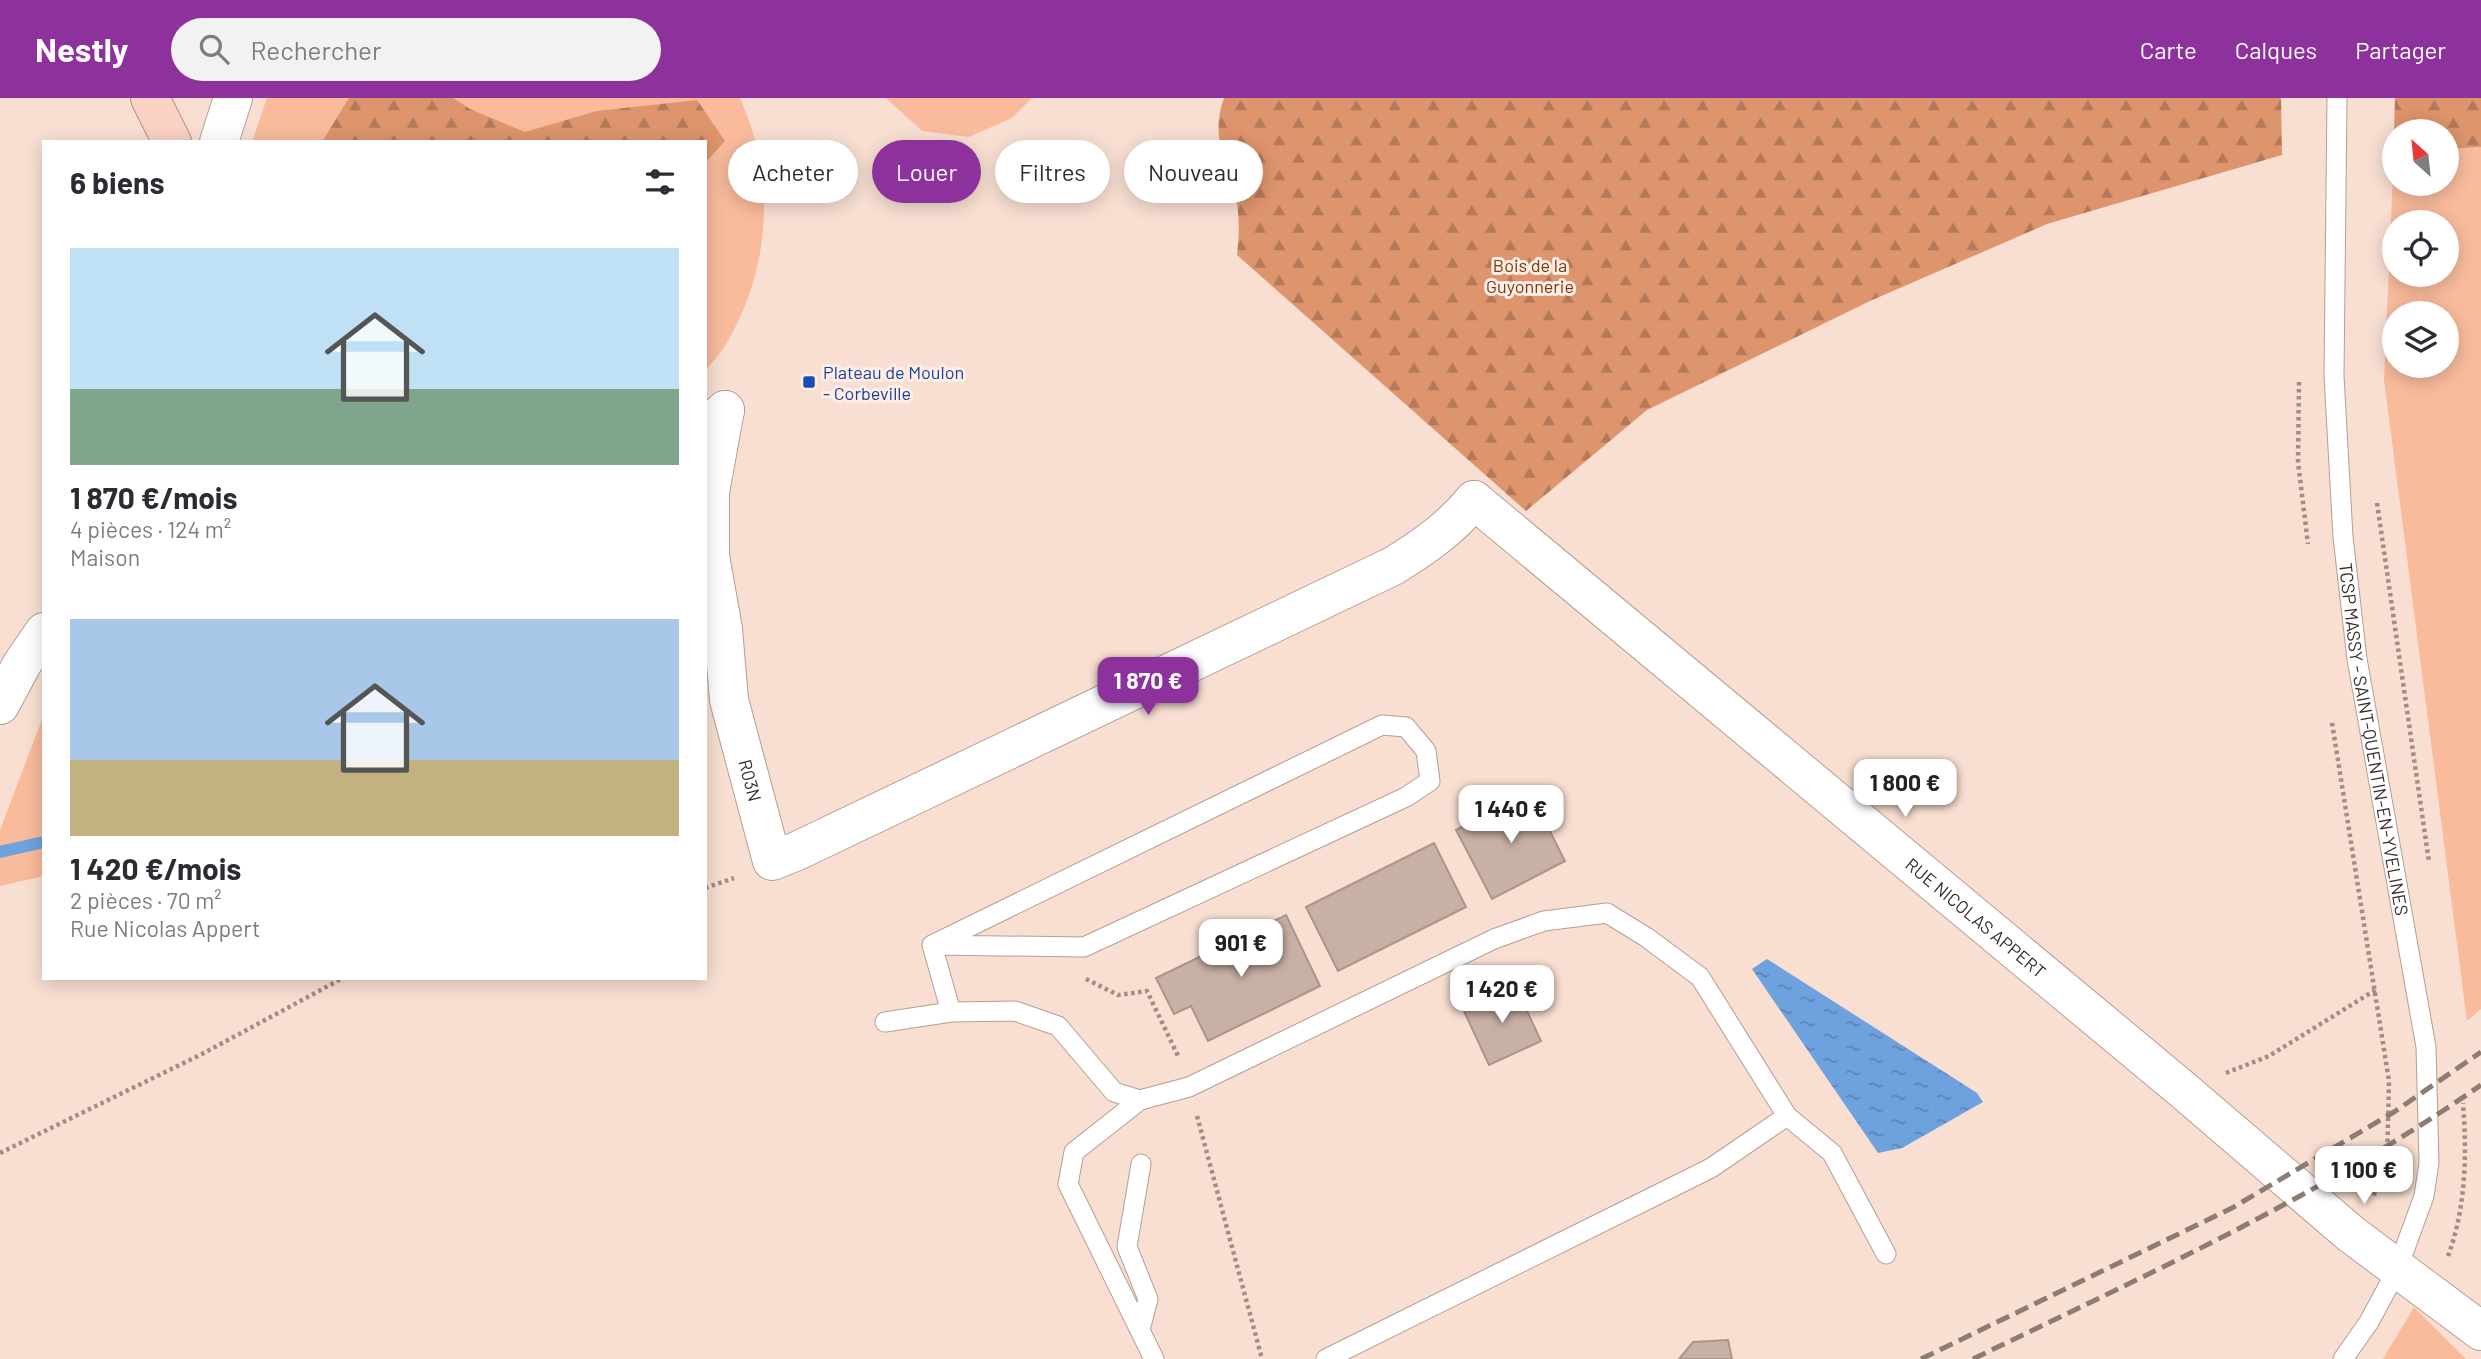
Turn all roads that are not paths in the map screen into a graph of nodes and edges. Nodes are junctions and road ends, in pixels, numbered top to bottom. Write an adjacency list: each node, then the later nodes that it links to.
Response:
1 (150, 98): 4 (highway)
2 (233, 98): 5 (street)
3 (2337, 98): 19 (lane, TCSP MASSY - SAINT-QUENTIN-EN-YVELINES)
4 (171, 140)
5 (220, 140)
6 (715, 419): 10 (street)
7 (1474, 500): 10 (street, R03N); 19 (street, RUE NICOLAS APPERT)
8 (42, 635): 11 (street)
9 (707, 665): 10 (street)
10 (729, 700)
11 (0, 705)
12 (932, 945): 12 (lane); 13 (lane)
13 (951, 1012): 14 (lane); 15 (lane)
14 (885, 1022)
15 (1140, 1101): 16 (lane); 20 (lane)
16 (1787, 1116): 18 (lane); 23 (lane)
17 (1141, 1164): 20 (lane)
18 (1886, 1254)
19 (2397, 1270): 21 (street, RUE NICOLAS APPERT); 24 (lane, TCSP MASSY - SAINT-QUENTIN-EN-YVELINES)
20 (1140, 1331): 22 (lane)
21 (2481, 1331)
22 (1154, 1359)
23 (1326, 1359)
24 (2343, 1359)

